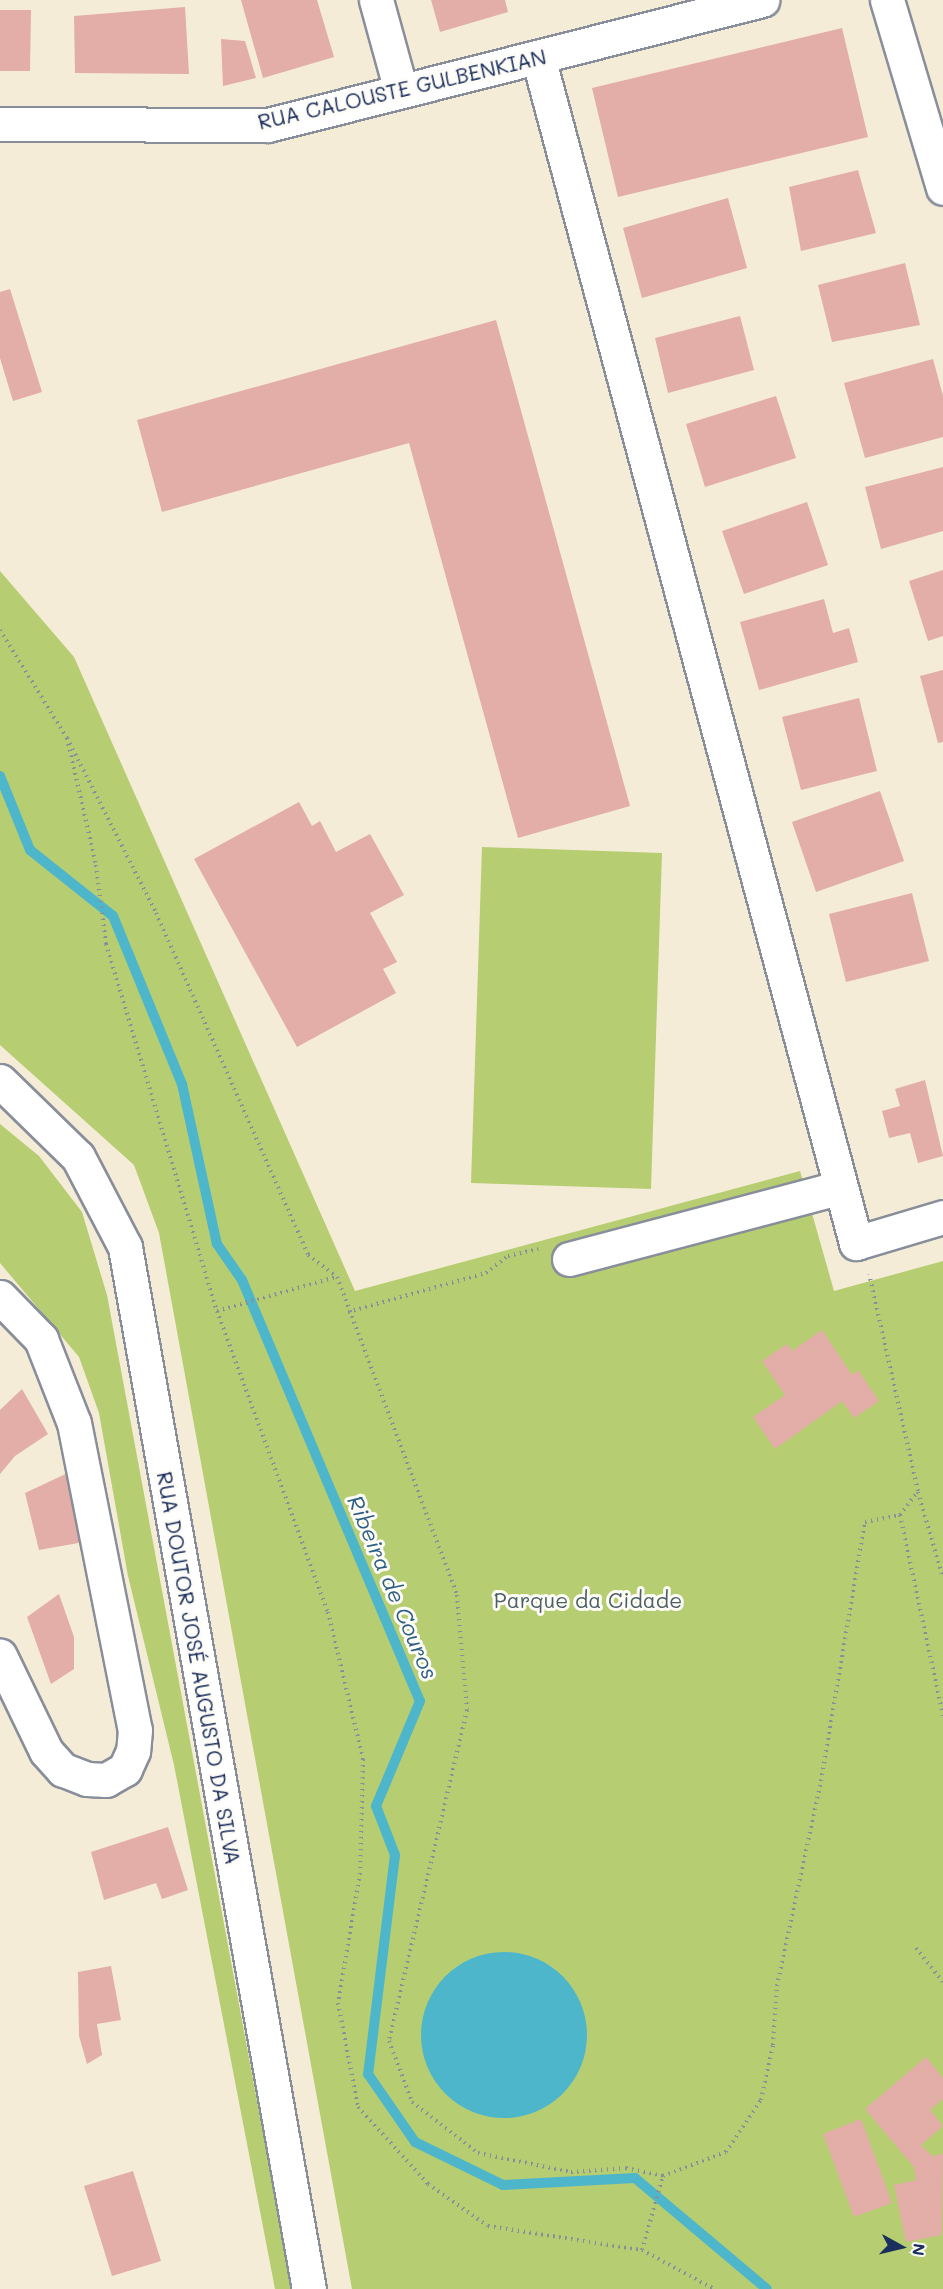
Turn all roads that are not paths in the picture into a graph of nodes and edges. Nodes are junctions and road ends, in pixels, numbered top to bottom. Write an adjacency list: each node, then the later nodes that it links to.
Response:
1 (376, 0): 5 (street)
2 (762, 0): 4 (street, RUA CALOUSTE GULBENKIAN)
3 (887, 0): 7 (street)
4 (538, 57): 5 (street, RUA CALOUSTE GULBENKIAN); 10 (street)
5 (402, 91): 6 (street, RUA CALOUSTE GULBENKIAN)
6 (0, 124)
7 (936, 138): 8 (street)
8 (943, 188)
9 (2, 1084): 15 (street, RUA DOUTOR JOSÉ AUGUSTO DA SILVA)
10 (841, 1187): 11 (street); 12 (street)
11 (943, 1217)
12 (569, 1259)
13 (0, 1297): 14 (street)
14 (0, 1656)
15 (309, 2289)

